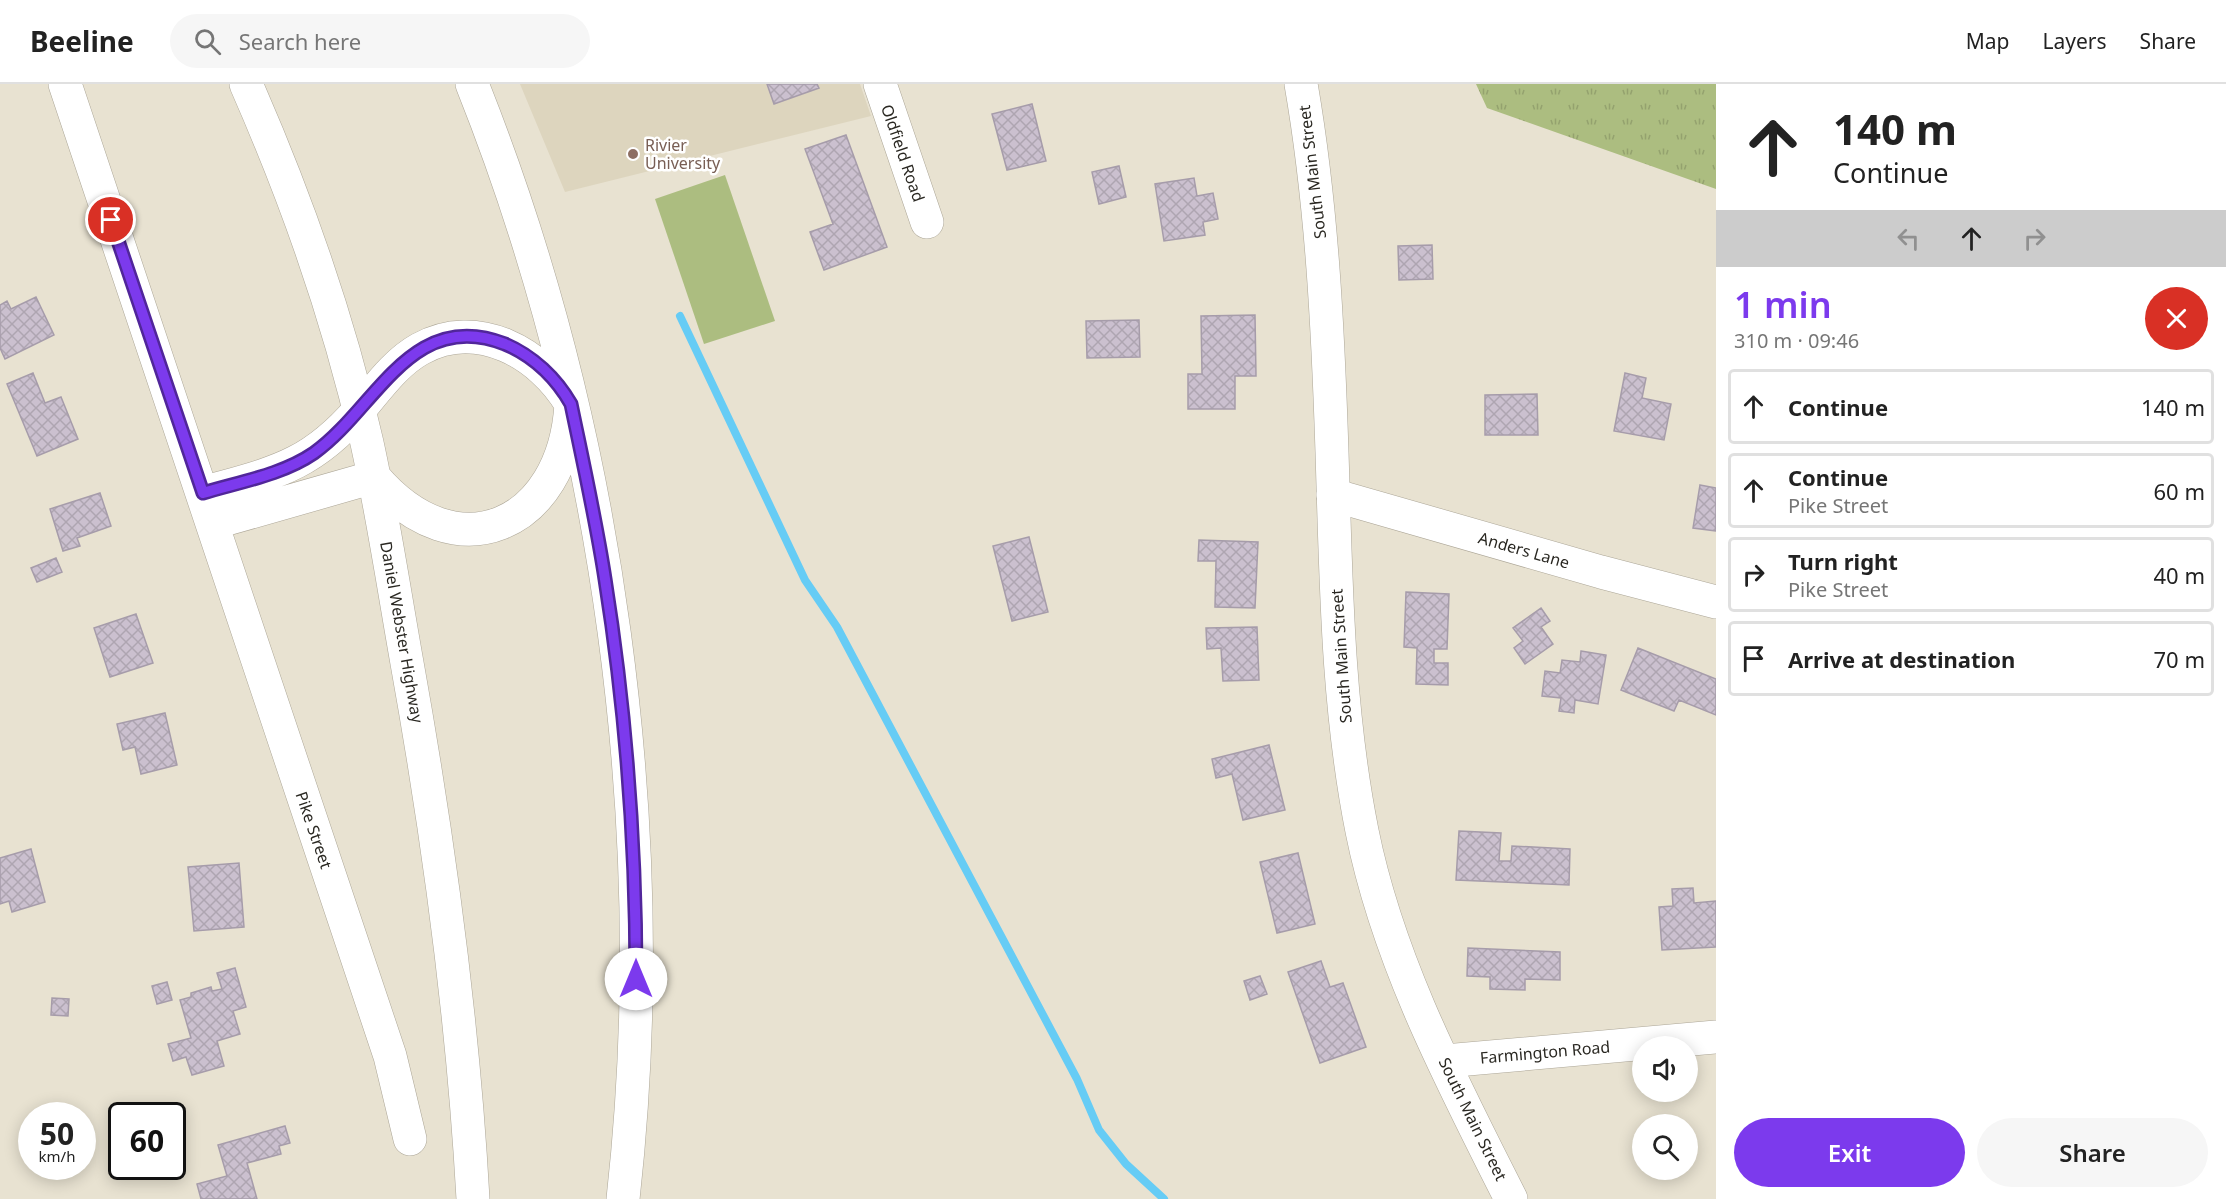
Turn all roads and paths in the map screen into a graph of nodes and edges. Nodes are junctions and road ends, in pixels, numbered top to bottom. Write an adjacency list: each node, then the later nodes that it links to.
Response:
1 (64, 84): 11 (street, Pike Street)
2 (246, 84): 8 (street, Daniel Webster Highway)
3 (472, 84): 7 (street)
4 (880, 84): 6 (street, Oldfield Road)
5 (1301, 84): 10 (street, South Main Street)
6 (927, 222)
7 (571, 404): 8 (street); 9 (street); 17 (street)
8 (359, 410): 9 (street, Daniel Webster Highway); 11 (street)
9 (374, 477): 11 (street); 16 (street, Daniel Webster Highway)
10 (1333, 495): 12 (street, Anders Lane); 14 (street, South Main Street)
11 (208, 508): 15 (street, Pike Street)
12 (1716, 602)
13 (1716, 1037): 14 (street, Farmington Road)
14 (1445, 1061): 18 (street, South Main Street)
15 (410, 1139)
16 (473, 1199)
17 (623, 1199)
18 (1511, 1199)

